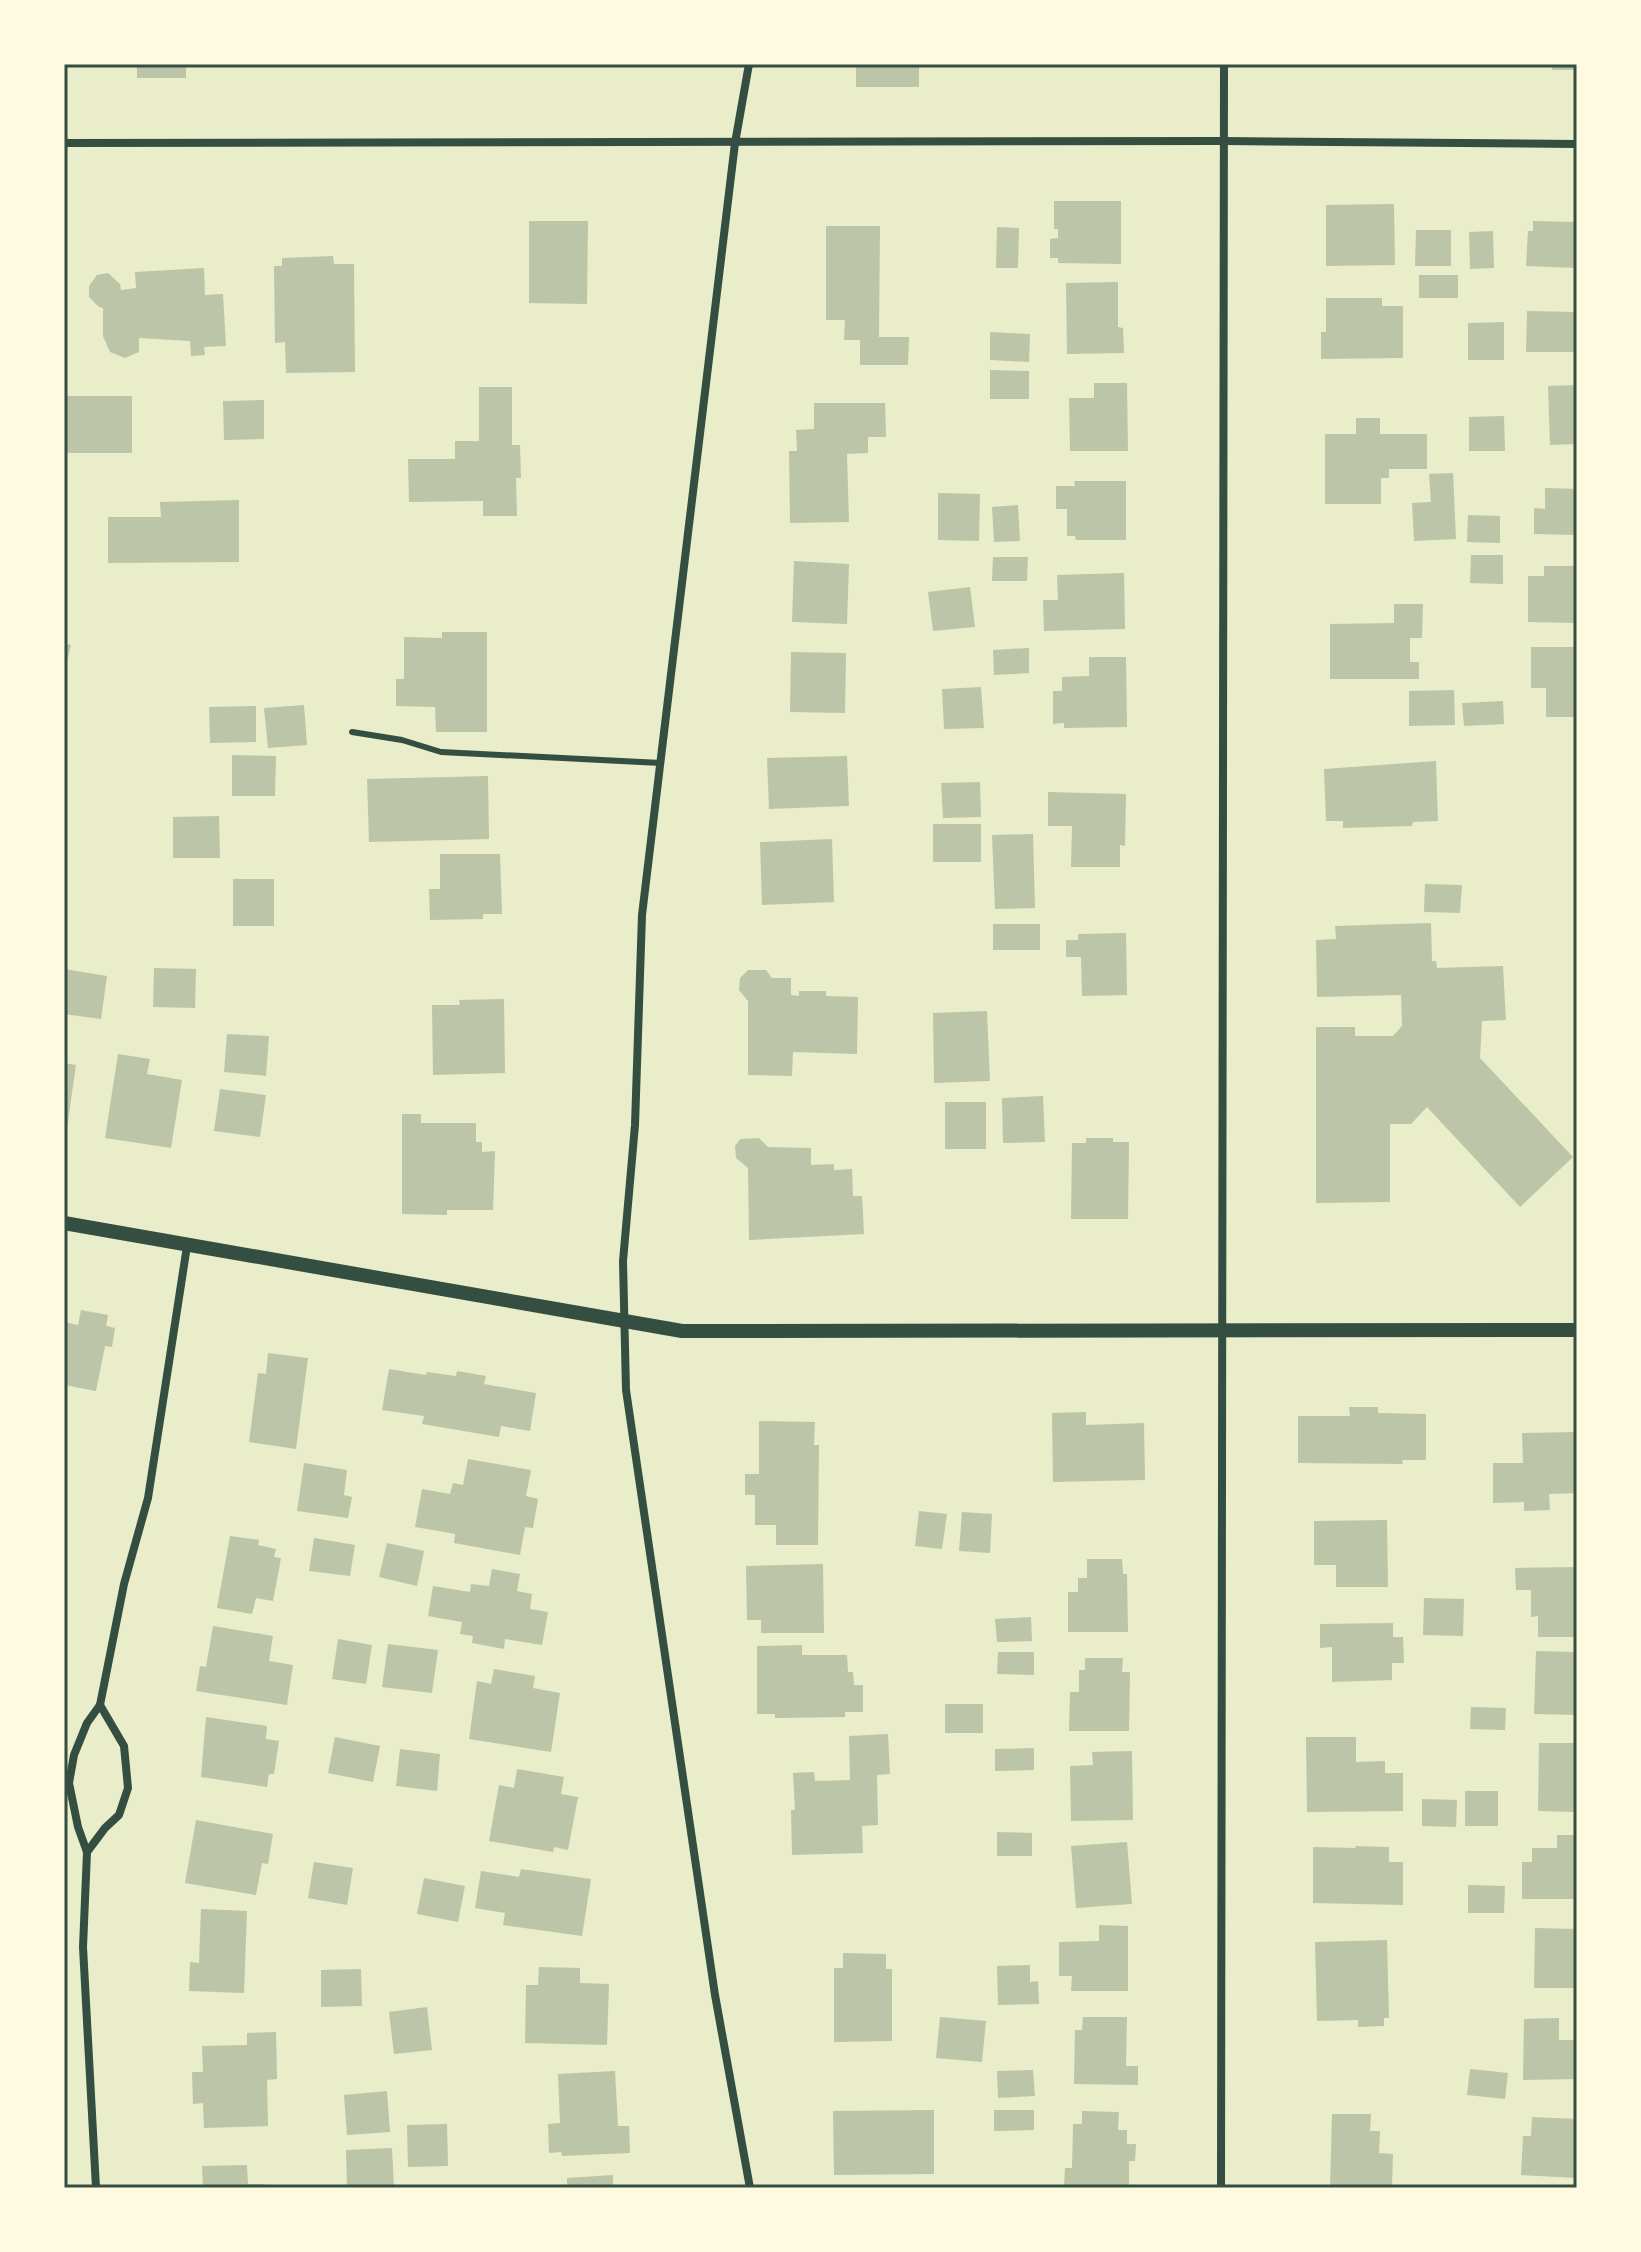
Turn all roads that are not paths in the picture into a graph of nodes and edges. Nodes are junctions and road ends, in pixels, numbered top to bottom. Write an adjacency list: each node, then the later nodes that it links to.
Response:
1 (749, 64): 5 (street)
2 (1224, 64): 3 (street)
3 (1223, 141): 5 (street); 6 (street); 12 (street)
4 (64, 143): 5 (street)
5 (735, 143): 8 (street)
6 (1577, 144)
7 (352, 732): 8 (lane)
8 (661, 763): 11 (street)
9 (64, 1223): 10 (street)
10 (187, 1246): 11 (street); 14 (street)
11 (624, 1320): 12 (street); 17 (street)
12 (1222, 1330): 13 (street); 18 (street)
13 (1577, 1330)
14 (100, 1705): 15 (street); 15 (street)
15 (87, 1852): 16 (street)
16 (96, 2188)
17 (750, 2188)
18 (1221, 2188)

